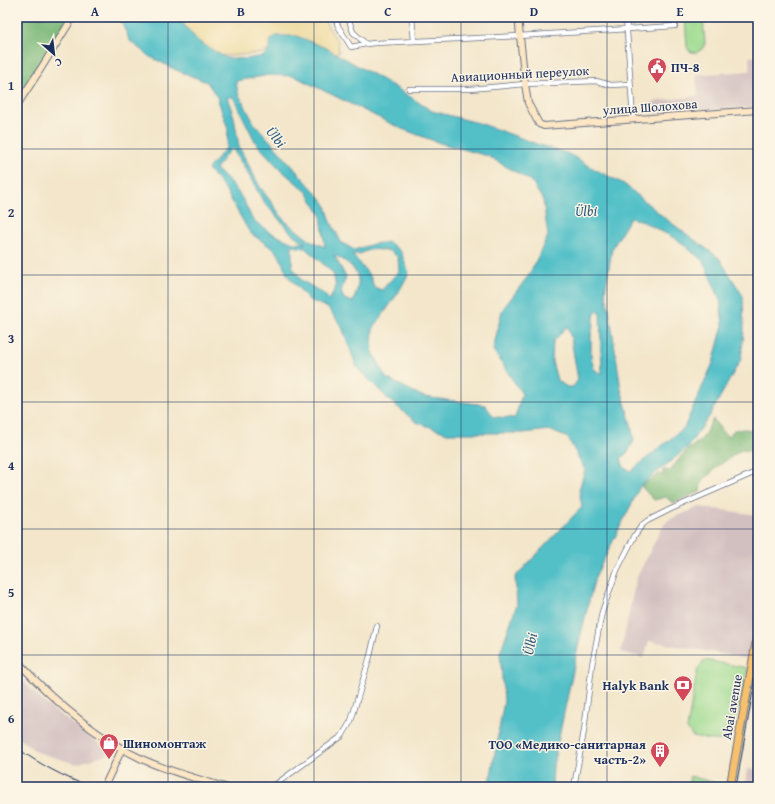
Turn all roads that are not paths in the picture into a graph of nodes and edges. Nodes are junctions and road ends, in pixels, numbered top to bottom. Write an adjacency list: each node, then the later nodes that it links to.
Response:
1 (73, 17): 15 (street)
2 (335, 17): 11 (street)
3 (348, 17): 11 (street)
4 (412, 17): 10 (street)
5 (518, 17): 9 (street)
6 (626, 17): 8 (street)
7 (675, 26): 8 (street)
8 (627, 29): 9 (street); 13 (street)
9 (519, 36): 10 (street); 12 (street)
10 (414, 41): 11 (street)
11 (366, 44)
12 (525, 84): 13 (street, Авиационный переулок); 14 (street, Авиационный переулок); 17 (street, улица Шолохова)
13 (630, 84): 17 (street)
14 (410, 89)
15 (17, 105)
16 (758, 110): 17 (street, улица Шолохова)
17 (633, 119)
18 (758, 471): 26 (street)
19 (377, 626): 25 (street)
20 (758, 632): 27 (main road, Abai avenue)
21 (17, 660): 22 (street)
22 (122, 749): 23 (street); 24 (street)
23 (104, 787)
24 (225, 787)
25 (272, 787)
26 (574, 787)
27 (730, 787)

